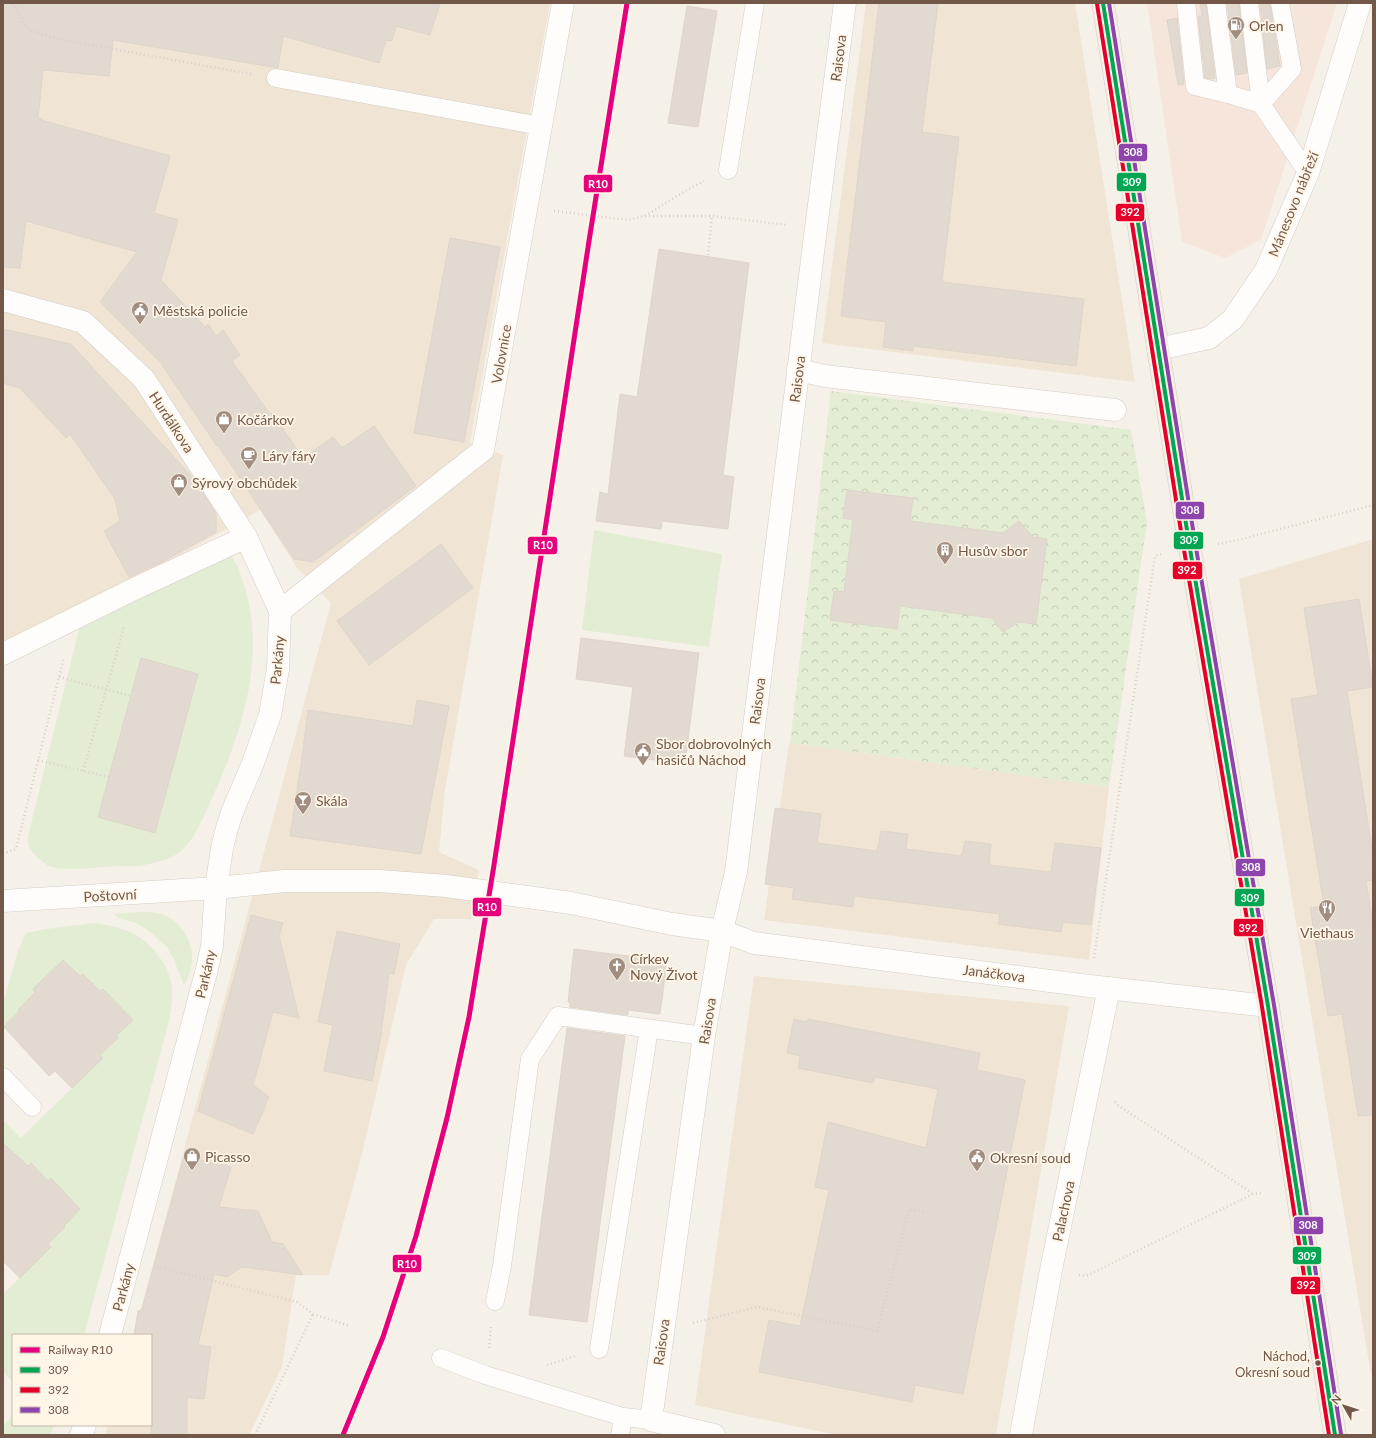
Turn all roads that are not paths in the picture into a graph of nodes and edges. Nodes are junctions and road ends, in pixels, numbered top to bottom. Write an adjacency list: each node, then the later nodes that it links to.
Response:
1 (563, 3): 13 (street, Volovnice)
2 (756, 3): 14 (lane)
3 (841, 3): 18 (street, Raisova)
4 (1103, 3): 17 (main road)
5 (1186, 3): 11 (lane)
6 (1216, 3): 11 (lane)
7 (1249, 3): 12 (lane)
8 (1280, 3): 12 (lane)
9 (1360, 3): 15 (street, Mánesovo nábřeží)
10 (276, 78): 13 (lane)
11 (1228, 94): 12 (lane)
12 (1261, 104): 15 (lane)
13 (541, 126): 21 (street, Volovnice)
14 (728, 170)
15 (1308, 173): 17 (street, Mánesovo nábřeží)
16 (3, 300): 20 (street, Hurdálkova)
17 (1158, 349): 27 (main road)
18 (798, 370): 19 (street); 25 (street, Raisova)
19 (1115, 410)
20 (246, 538): 21 (street, Hurdálkova); 22 (street)
21 (280, 611): 23 (street, Parkány)
22 (3, 654)
23 (216, 888): 24 (street, Poštovní); 25 (street, Poštovní); 33 (street, Parkány)
24 (3, 901)
25 (722, 931): 26 (street, Janáčkova); 29 (street, Raisova)
26 (1099, 987): 27 (street, Janáčkova); 40 (street, Palachova)
27 (1268, 1006): 41 (main road)
28 (649, 1029): 29 (lane); 32 (lane); 34 (lane)
29 (704, 1036): 37 (street, Raisova)
30 (3, 1077): 31 (lane)
31 (32, 1106)
32 (494, 1301)
33 (110, 1334)
34 (599, 1349)
35 (441, 1358): 36 (lane)
36 (623, 1417): 37 (lane); 38 (lane)
37 (651, 1420): 39 (street)
38 (620, 1435)
39 (714, 1435)
40 (1021, 1435)
41 (1335, 1435)

